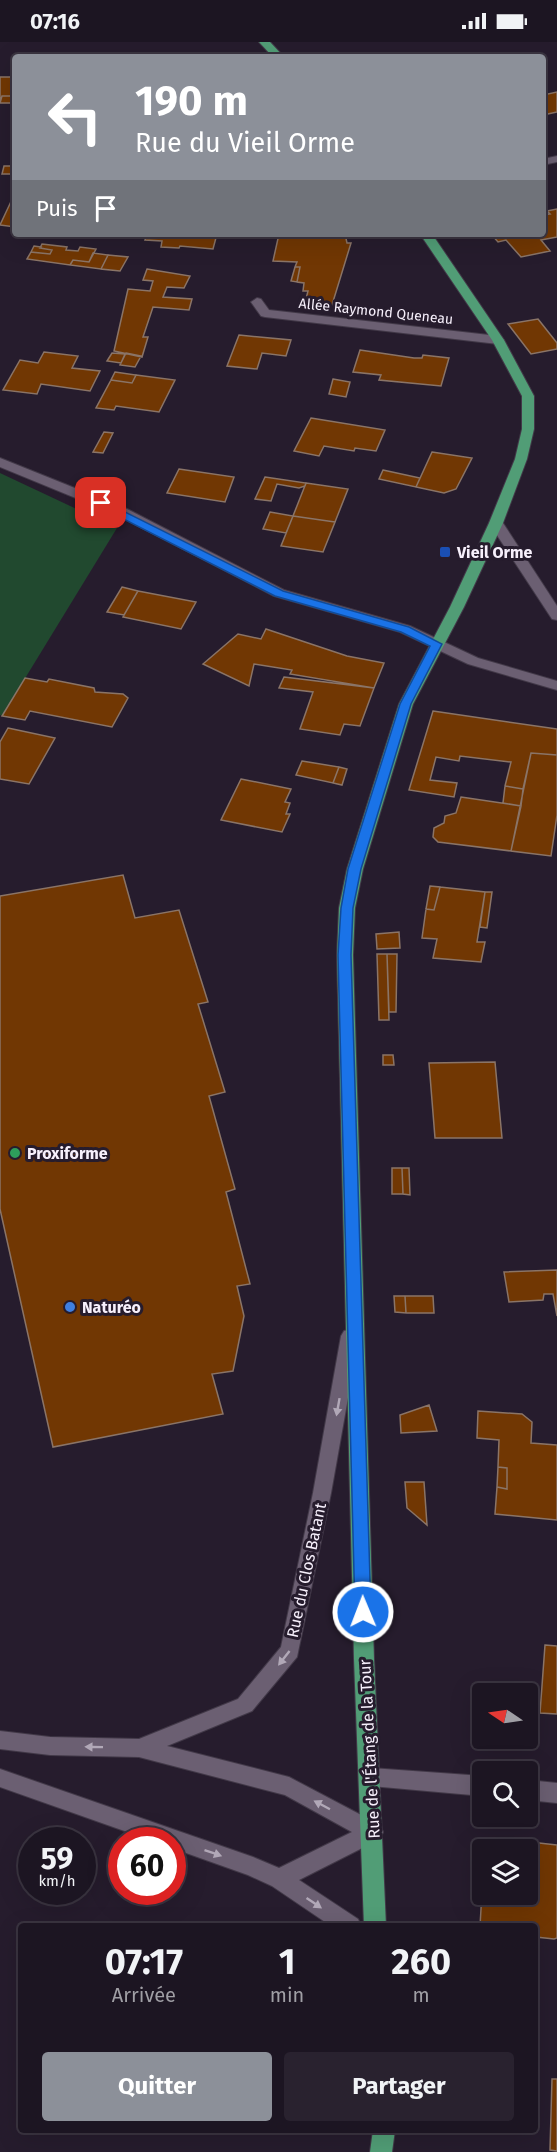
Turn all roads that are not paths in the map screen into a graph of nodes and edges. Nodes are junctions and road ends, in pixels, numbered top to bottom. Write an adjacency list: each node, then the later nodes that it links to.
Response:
1 (264, 42): 2 (main road)
2 (276, 54)
3 (428, 237): 5 (main road, Rue de l'Étang de la Tour)
4 (257, 302): 5 (street, Allée Raymond Queneau)
5 (498, 340): 7 (main road, Rue de l'Étang de la Tour)
6 (0, 462): 9 (street)
7 (496, 523): 8 (street); 9 (main road, Rue de l'Étang de la Tour)
8 (557, 616)
9 (437, 644): 10 (street); 11 (main road, Rue de l'Étang de la Tour)
10 (557, 686)
11 (355, 1308): 13 (street, Rue du Clos Batant, one-way to 13); 14 (main road, Rue de l'Étang de la Tour)
12 (0, 1740): 13 (street, Rue du Clos Batant, one-way to 12)
13 (139, 1748): 19 (street, Rue du Clos Batant, one-way to 13)
14 (370, 1776): 16 (street); 19 (main road, Rue de l'Étang de la Tour)
15 (0, 1778): 20 (street, one-way to 20)
16 (472, 1785)
17 (538, 1791): 18 (street)
18 (557, 1793)
19 (373, 1832): 20 (street); 22 (main road, Rue de l'Étang de la Tour)
20 (279, 1879): 21 (street, one-way to 21)
21 (345, 1923)
22 (375, 1923)
23 (385, 2133): 25 (main road)
24 (387, 2133): 26 (main road)
25 (381, 2152)
26 (390, 2152)

